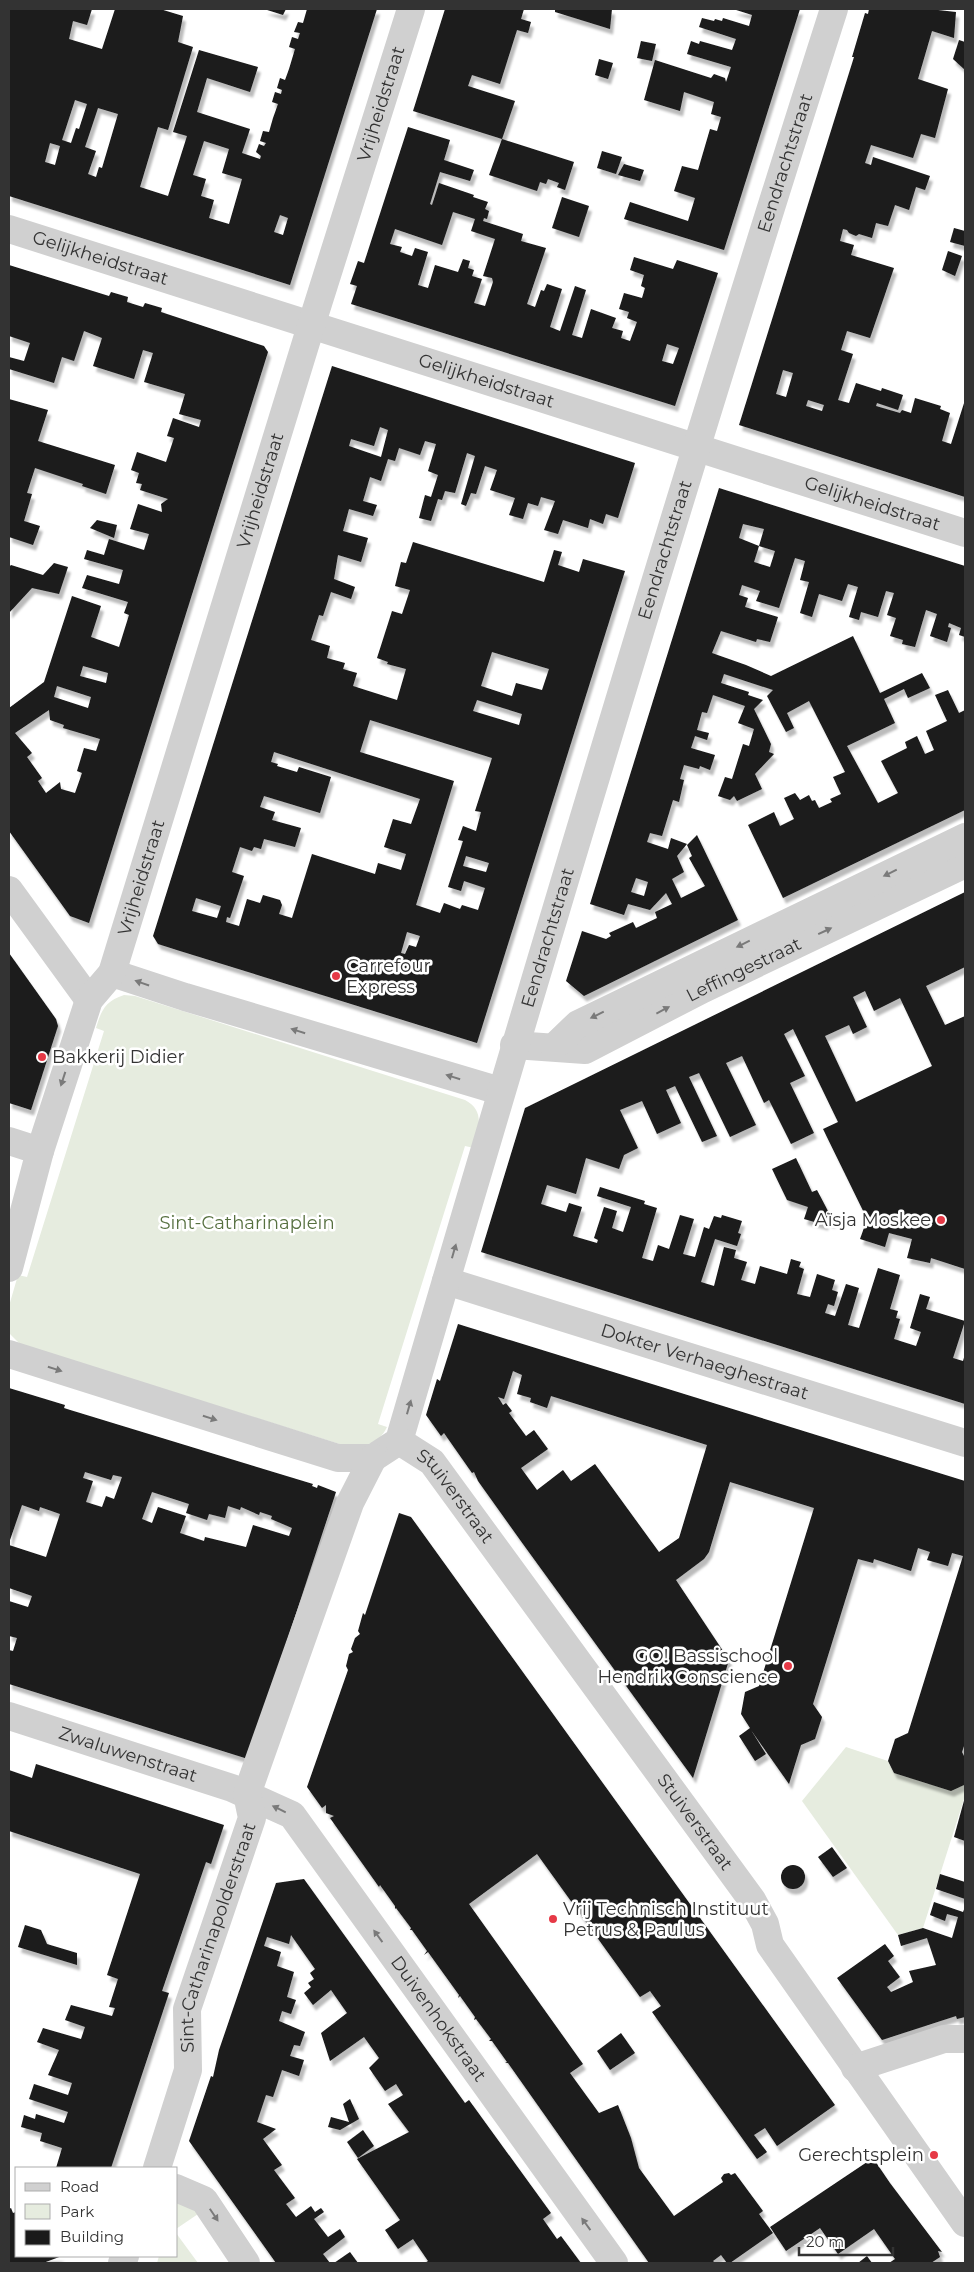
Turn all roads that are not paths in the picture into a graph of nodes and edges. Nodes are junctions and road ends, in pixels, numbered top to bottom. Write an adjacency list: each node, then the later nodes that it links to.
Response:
1 (411, 9): 4 (street, Vrijheidstraat)
2 (834, 9): 5 (street, Eendrachtstraat)
3 (9, 229): 4 (street, Gelijkheidstraat)
4 (311, 326): 5 (street, Gelijkheidstraat); 11 (street, Vrijheidstraat)
5 (696, 448): 6 (street, Gelijkheidstraat); 13 (street, Eendrachtstraat)
6 (965, 534)
7 (965, 837): 9 (street, Leffingestraat)
8 (965, 864): 9 (street, Leffingestraat)
9 (927, 869): 13 (street, Leffingestraat)
10 (9, 890): 12 (street)
11 (112, 973): 12 (street); 14 (street, one-way to 11)
12 (89, 1000): 16 (street, one-way to 16)
13 (514, 1045): 14 (street, Eendrachtstraat)
14 (500, 1091): 18 (street, one-way to 14)
15 (9, 1141): 16 (street)
16 (40, 1151): 17 (street)
17 (9, 1268)
18 (446, 1281): 20 (street, one-way to 18); 21 (street, Dokter Verhaeghestraat)
19 (9, 1354): 22 (street, one-way to 22)
20 (399, 1441): 22 (street); 26 (street, Stuiverstraat)
21 (965, 1443)
22 (373, 1458): 24 (street)
23 (9, 1716): 24 (street, Zwaluwenstraat)
24 (247, 1794): 27 (street, Sint-Catharinapolderstraat); 31 (street, Duivenhokstraat, one-way to 24)
25 (965, 2039): 26 (street)
26 (855, 2068): 29 (street, Stuiverstraat)
27 (157, 2167)
28 (178, 2189): 30 (street, one-way to 30)
29 (965, 2223)
30 (246, 2263)
31 (614, 2263)

